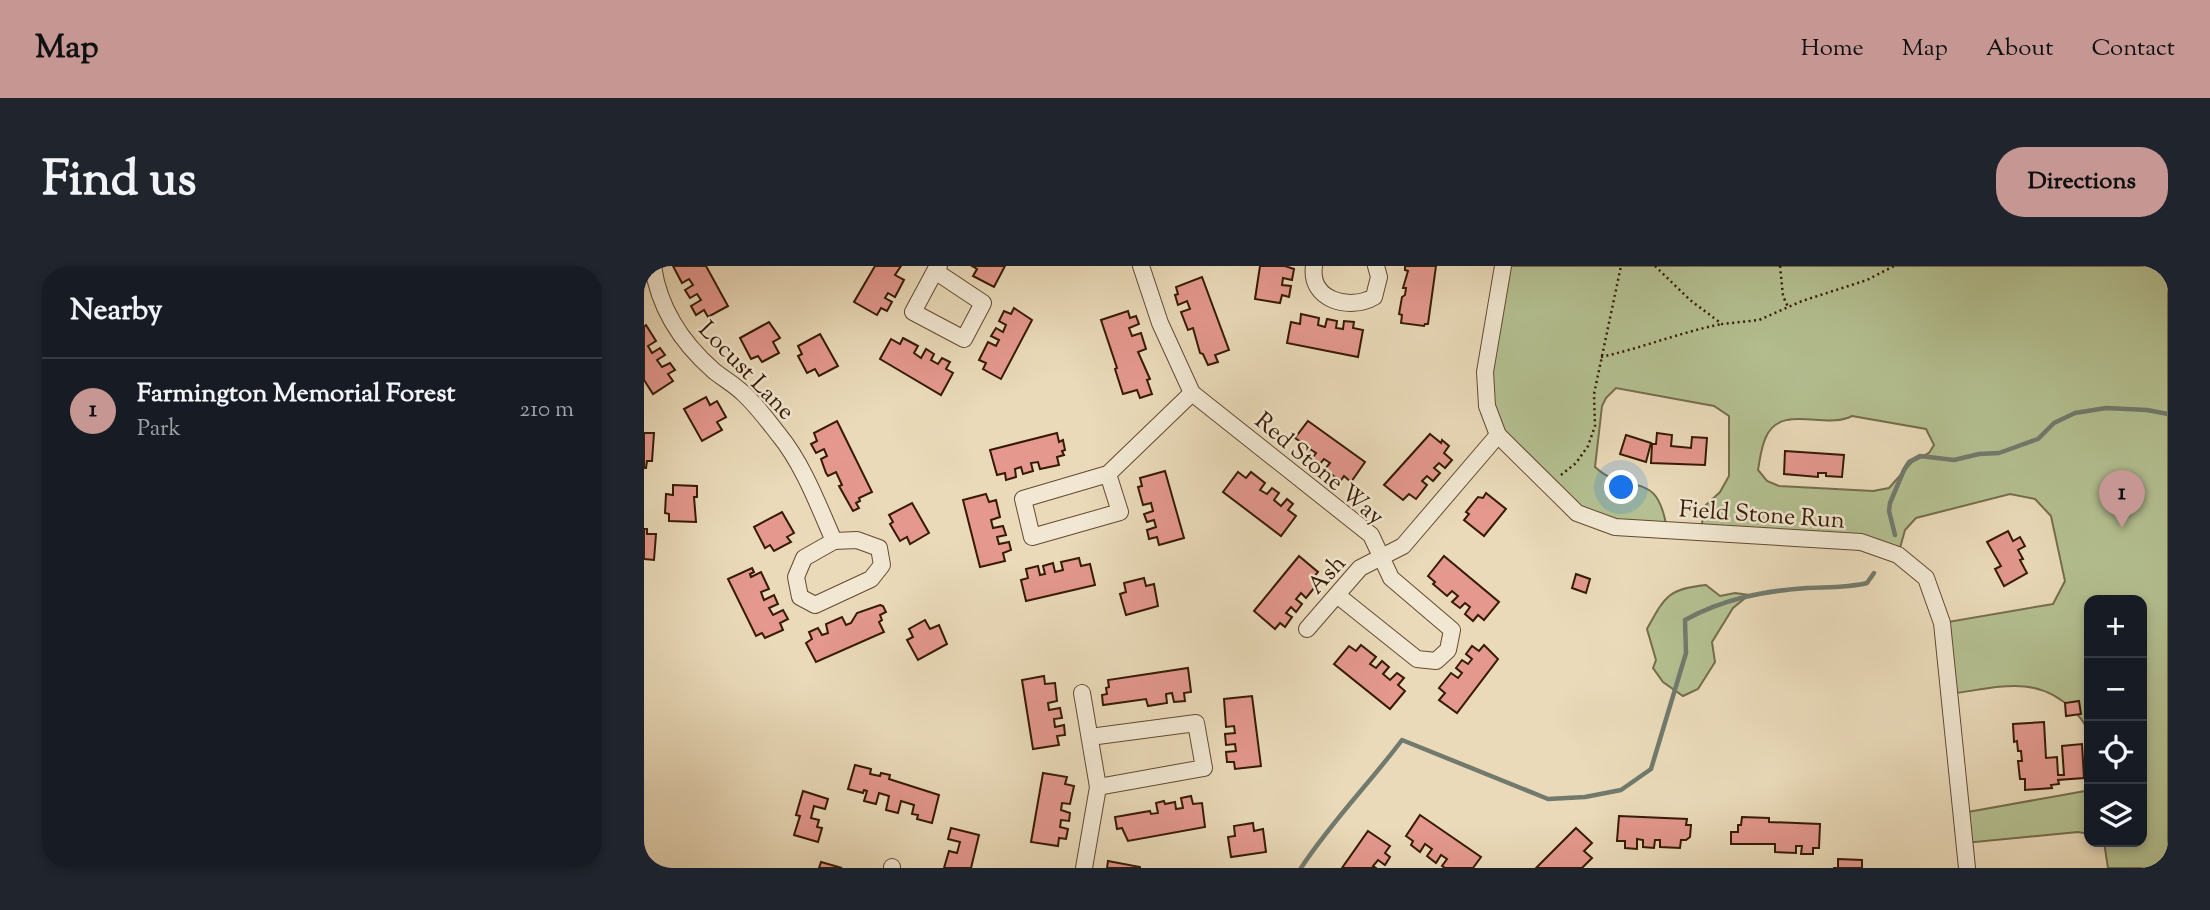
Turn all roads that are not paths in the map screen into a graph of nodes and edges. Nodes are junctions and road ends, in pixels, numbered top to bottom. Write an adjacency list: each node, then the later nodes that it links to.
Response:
1 (653, 266): 10 (street, Locust Lane)
2 (1141, 266): 7 (street, Red Stone Way)
3 (1314, 266): 4 (street)
4 (1376, 266)
5 (1503, 266): 8 (street, Field Stone Run)
6 (937, 269): 6 (street)
7 (1192, 393): 9 (street); 11 (street, Red Stone Way)
8 (1498, 435): 11 (street, Ash); 18 (street, Field Stone Run)
9 (1108, 474): 9 (street)
10 (834, 541): 10 (street)
11 (1383, 557): 12 (street, Ash); 12 (street, Red Stone Way)
12 (1337, 595): 13 (street, Ash)
13 (1307, 628)
14 (1082, 693): 15 (street)
15 (1090, 737): 16 (street); 16 (street)
16 (1098, 787): 17 (street)
17 (1084, 868)
18 (1967, 868)

